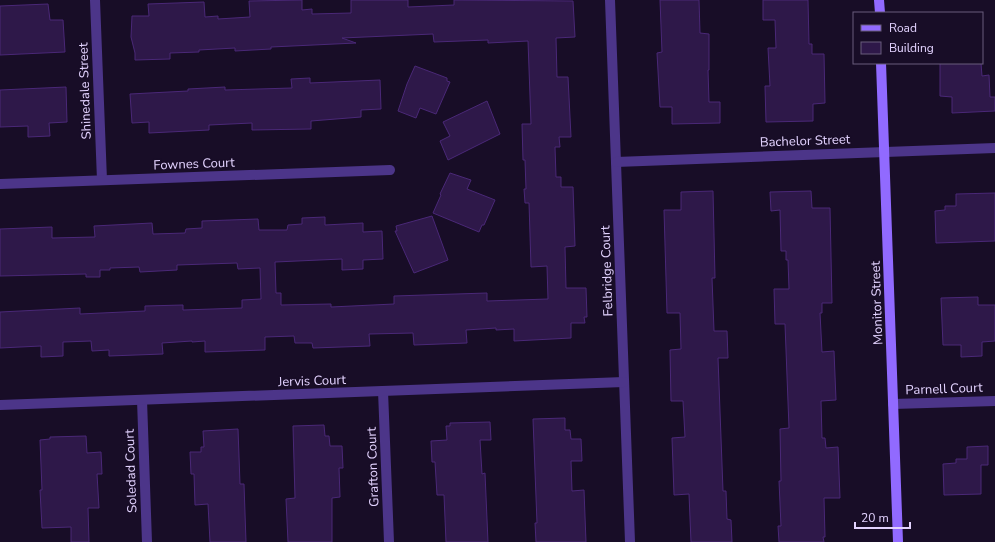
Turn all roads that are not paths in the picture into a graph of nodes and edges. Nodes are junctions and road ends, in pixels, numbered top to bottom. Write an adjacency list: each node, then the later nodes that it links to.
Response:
1 (95, 0): 10 (street, Shinedale Street)
2 (610, 0): 8 (street, Felbridge Court)
3 (879, 0): 4 (street)
4 (880, 12)
5 (881, 64): 7 (street, Monitor Street)
6 (995, 148): 7 (street, Bachelor Street)
7 (884, 152): 8 (street, Bachelor Street); 16 (street, Monitor Street)
8 (616, 162): 12 (street, Felbridge Court)
9 (390, 170): 10 (street, Fownes Court)
10 (102, 180): 11 (street, Fownes Court)
11 (0, 184)
12 (624, 382): 13 (street, Jervis Court); 20 (street, Felbridge Court)
13 (383, 391): 14 (street, Jervis Court); 19 (street, Grafton Court)
14 (142, 400): 17 (street, Jervis Court); 18 (street, Soledad Court)
15 (995, 401): 16 (street, Parnell Court)
16 (893, 404): 21 (street, Monitor Street)
17 (0, 405)
18 (147, 542)
19 (388, 542)
20 (630, 542)
21 (898, 542)

